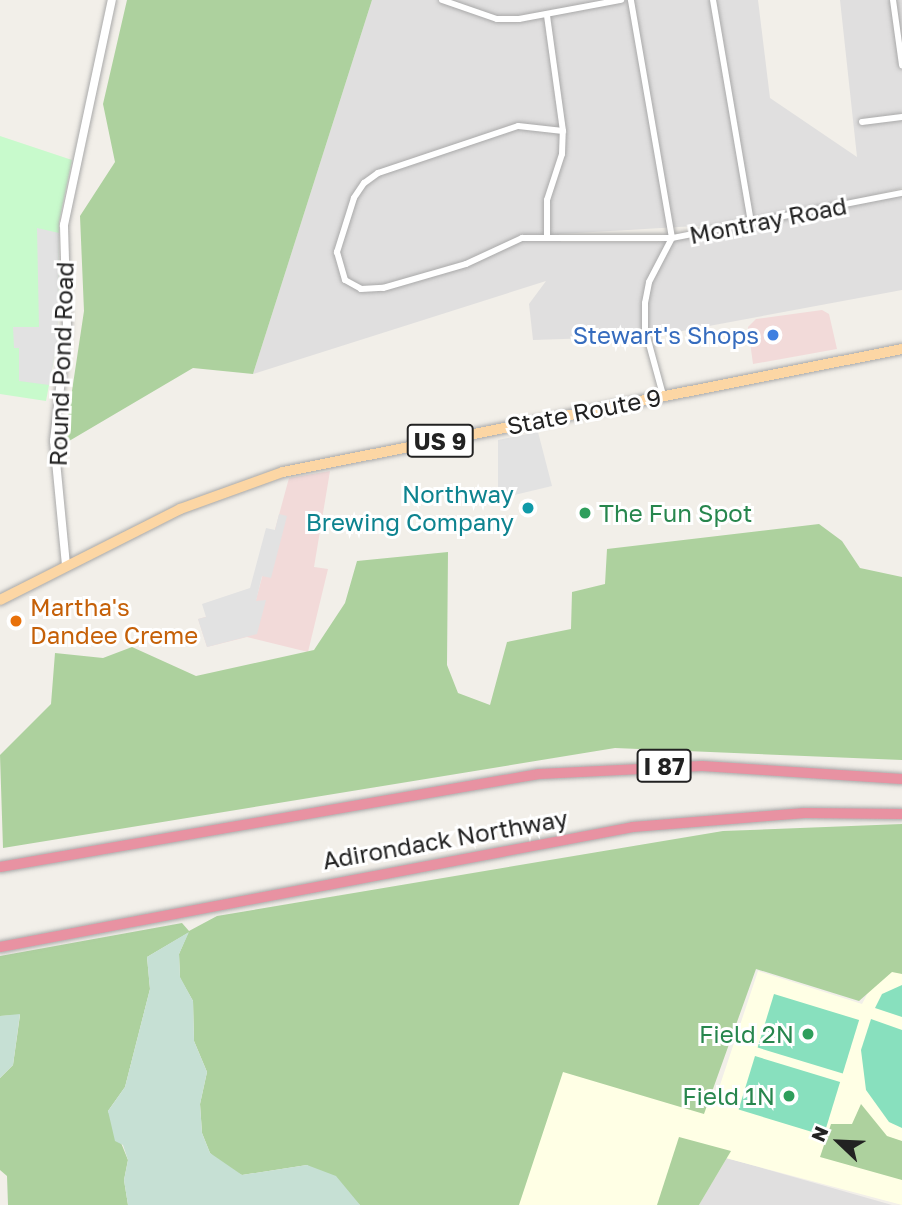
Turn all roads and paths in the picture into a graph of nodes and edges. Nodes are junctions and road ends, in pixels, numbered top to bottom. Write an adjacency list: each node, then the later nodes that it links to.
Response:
1 (112, 0): 18 (street, Round Pond Road)
2 (442, 0): 7 (street)
3 (621, 0): 7 (street)
4 (631, 0): 15 (street)
5 (713, 0): 13 (street)
6 (893, 0): 8 (street)
7 (547, 15): 11 (street)
8 (902, 65)
9 (902, 117): 10 (street)
10 (862, 122)
11 (563, 131): 14 (street); 14 (street)
12 (902, 194): 13 (street, Montray Road)
13 (751, 223): 15 (street, Montray Road)
14 (547, 238): 15 (street)
15 (673, 238): 17 (street, Montray Road)
16 (902, 349): 17 (main road, State Route 9 / US 9)
17 (663, 396): 18 (main road, State Route 9 / US 9)
18 (66, 565): 19 (main road, State Route 9 / US 9)
19 (0, 600)
20 (902, 779): 22 (highway, Adirondack Northway / I 87)
21 (902, 814): 23 (highway, Adirondack Northway / I 87)
22 (0, 867)
23 (0, 947)

